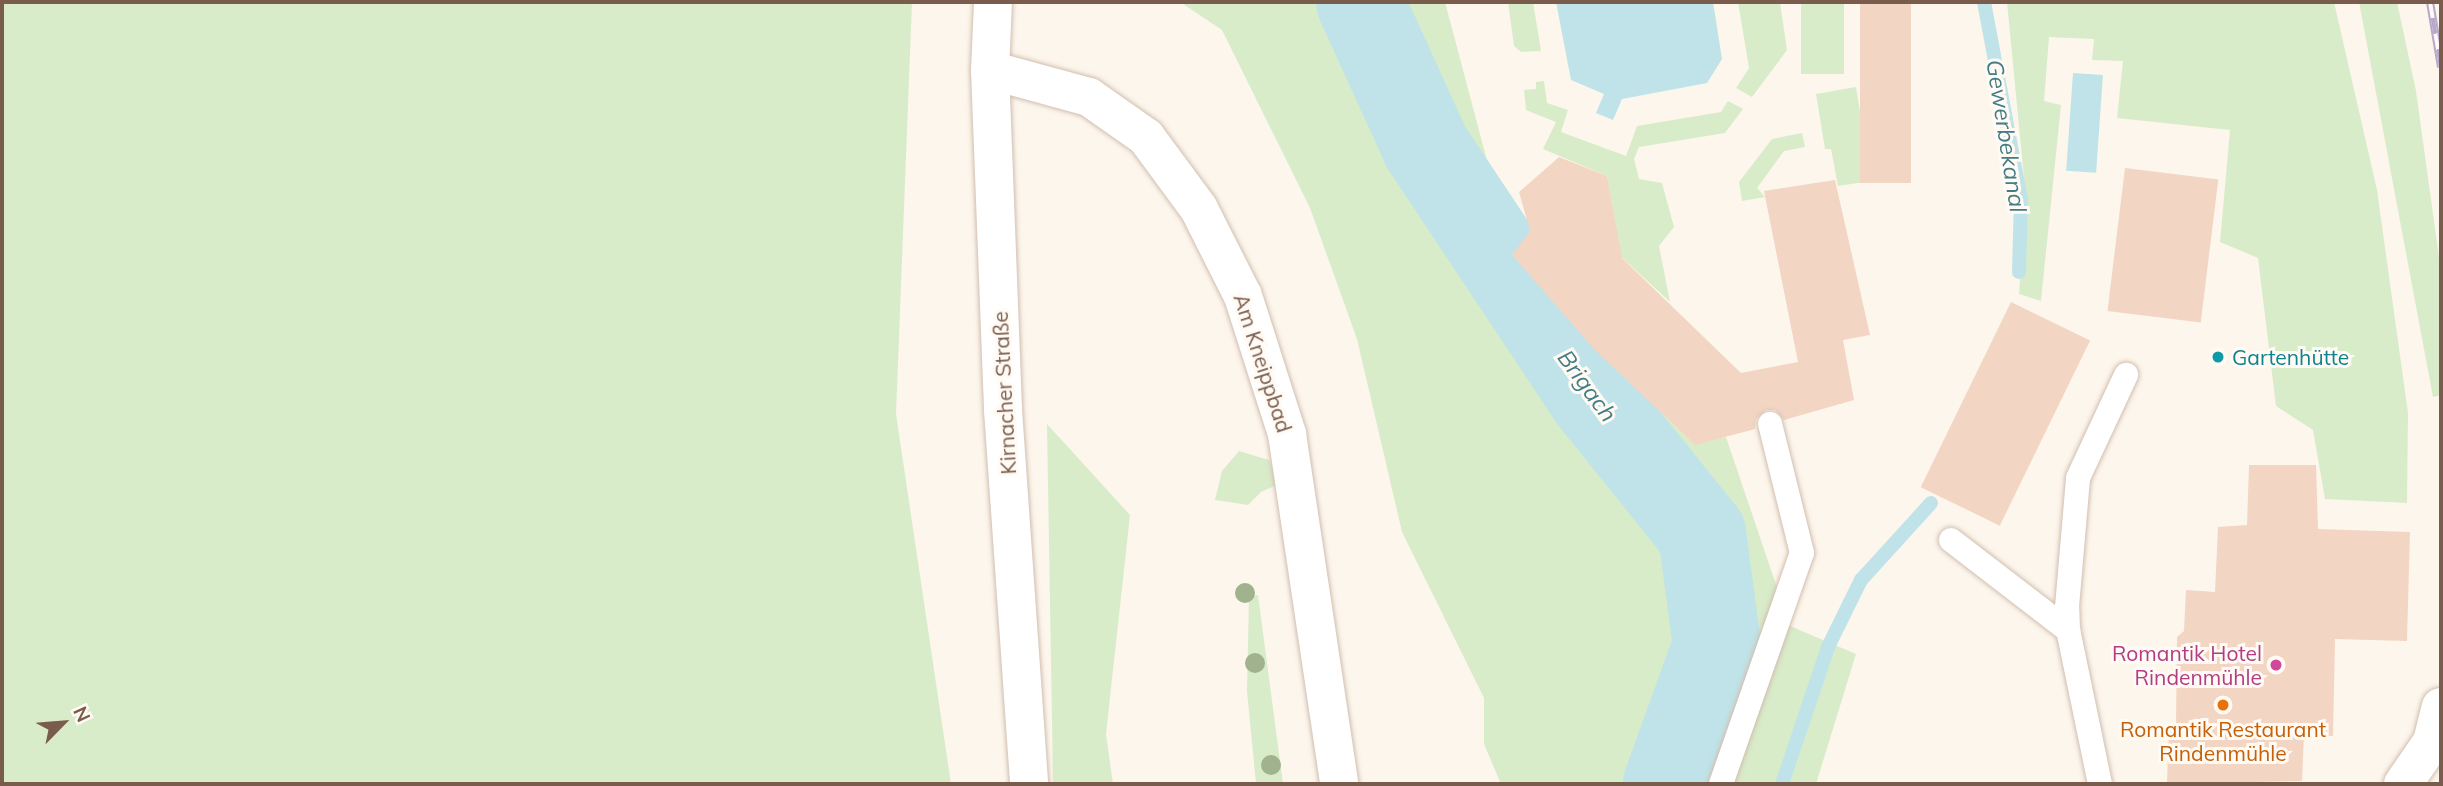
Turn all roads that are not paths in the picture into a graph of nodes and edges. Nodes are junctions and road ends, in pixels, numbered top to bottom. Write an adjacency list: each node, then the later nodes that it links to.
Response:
1 (993, 2): 2 (street, Kirnacher Straße)
2 (990, 70): 8 (street, Kirnacher Straße); 9 (street, Am Kneippbad)
3 (2126, 375): 6 (lane)
4 (1770, 424): 10 (lane)
5 (1951, 540): 6 (lane)
6 (2068, 630): 11 (lane)
7 (2441, 707): 12 (street)
8 (1029, 784)
9 (1339, 784)
10 (1721, 784)
11 (2100, 784)
12 (2403, 784)

